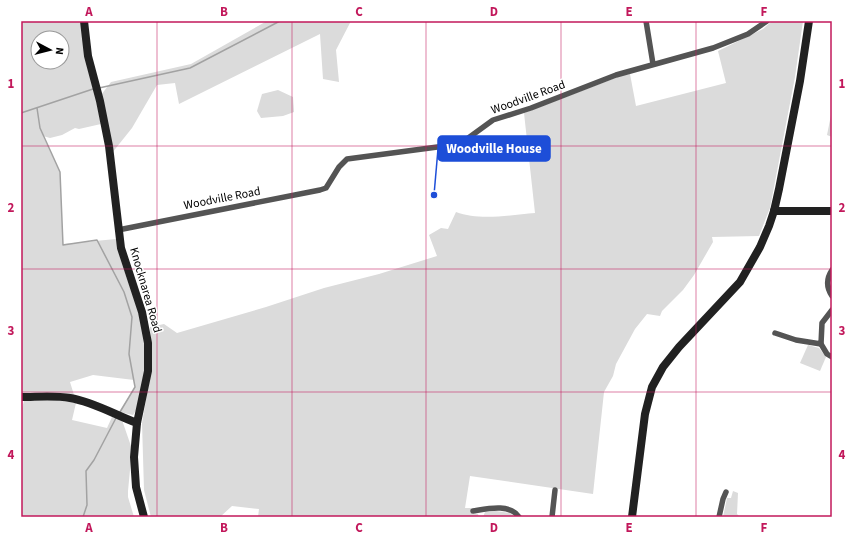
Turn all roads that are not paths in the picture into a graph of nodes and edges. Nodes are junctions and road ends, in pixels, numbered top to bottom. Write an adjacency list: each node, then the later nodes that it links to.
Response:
1 (84, 21): 8 (street, Knocknarea Road)
2 (646, 21): 5 (street)
3 (767, 21): 5 (street, Woodville Road)
4 (809, 21): 6 (street)
5 (653, 64): 8 (street, Woodville Road)
6 (774, 211): 7 (street); 25 (street)
7 (832, 211)
8 (118, 230): 16 (street, Knocknarea Road)
9 (832, 270): 10 (street)
10 (832, 296)
11 (832, 310): 13 (street)
12 (775, 333): 13 (street)
13 (822, 344): 14 (street)
14 (832, 358)
15 (21, 397): 16 (street)
16 (137, 423): 21 (street, Knocknarea Road)
17 (555, 490): 24 (street)
18 (726, 492): 26 (street)
19 (481, 510): 20 (street); 22 (street); 23 (street)
20 (473, 511)
21 (144, 517)
22 (481, 517)
23 (519, 517)
24 (552, 517)
25 (632, 517)
26 (719, 517)

